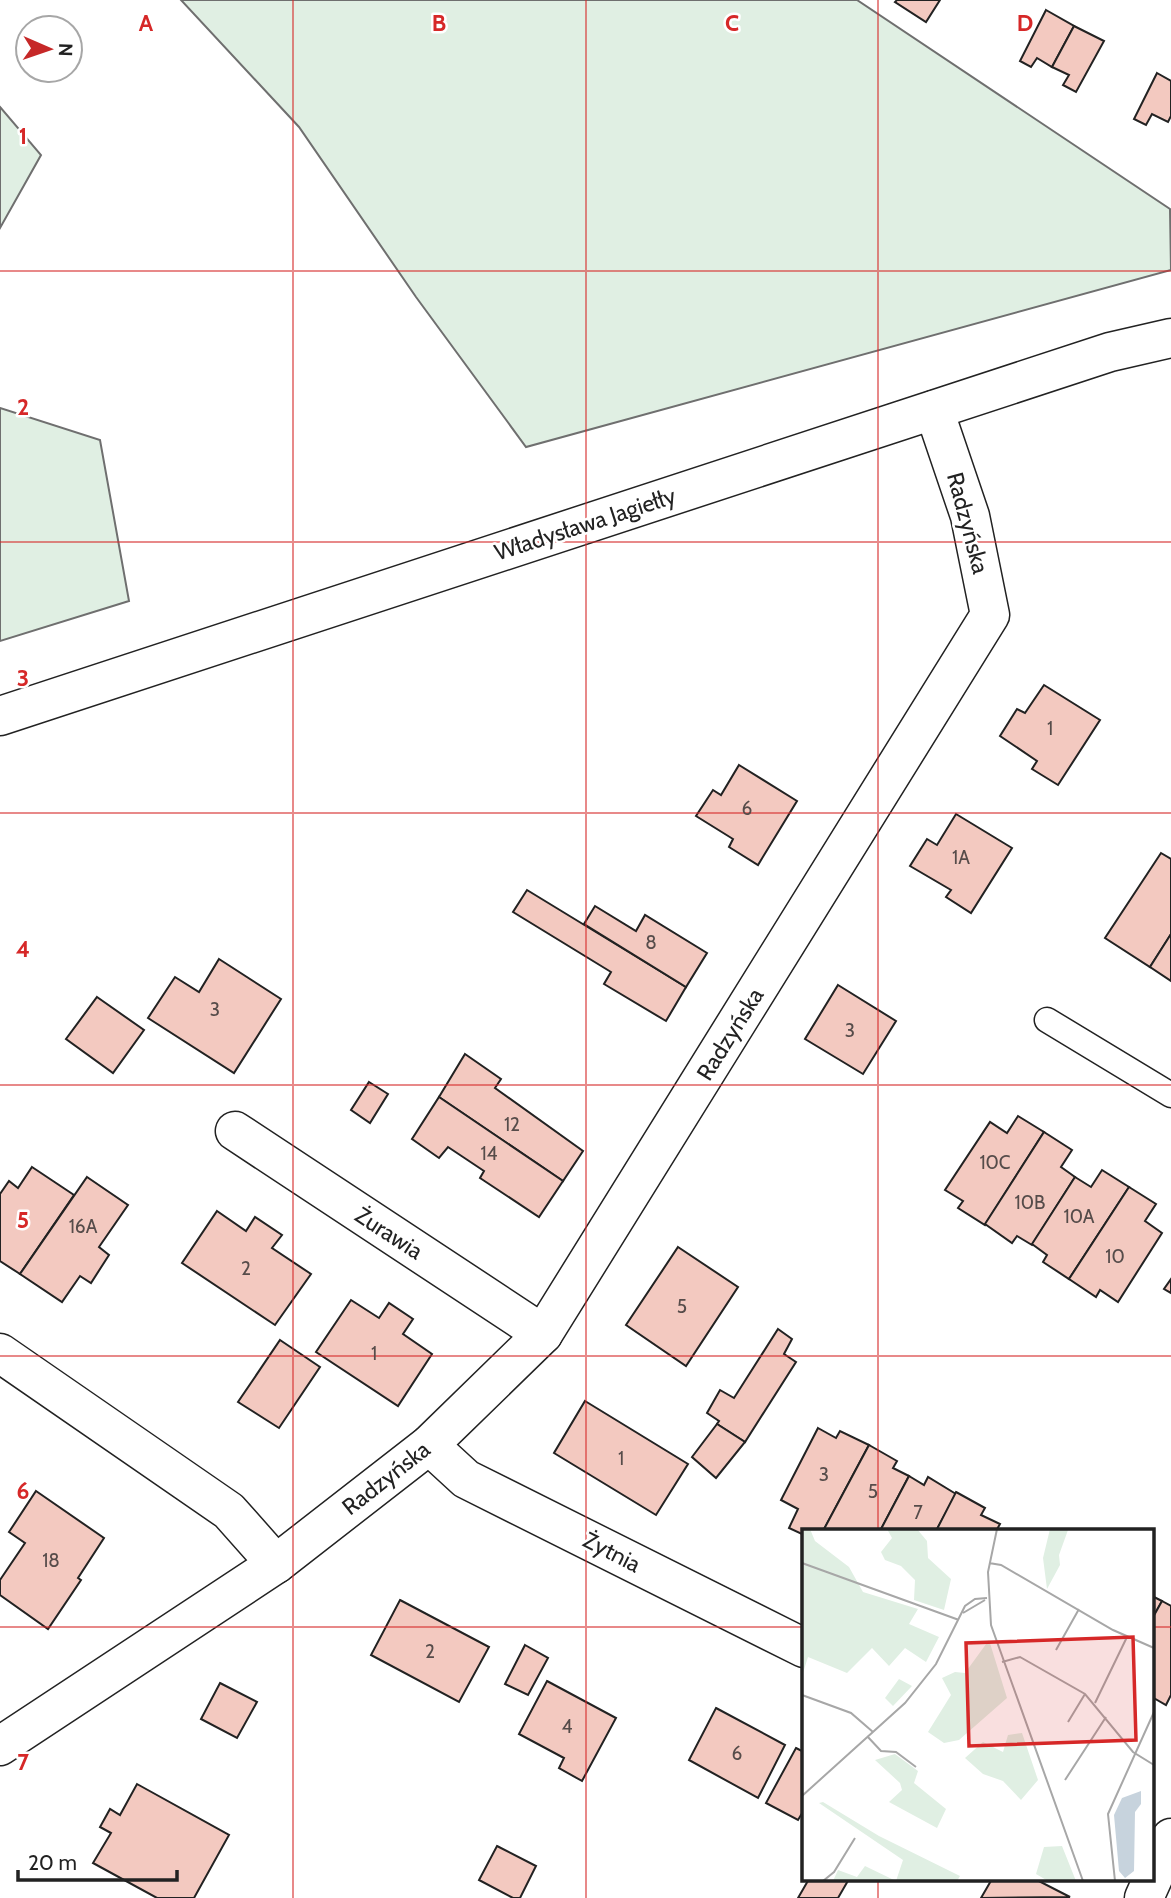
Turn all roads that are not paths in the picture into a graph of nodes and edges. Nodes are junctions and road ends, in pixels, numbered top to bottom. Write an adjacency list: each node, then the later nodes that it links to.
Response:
1 (1171, 338): 2 (street, Władysława Jagiełły)
2 (933, 410): 3 (street, Władysława Jagiełły); 7 (street, Radzyńska)
3 (0, 716)
4 (1048, 1020): 5 (lane)
5 (1171, 1095)
6 (235, 1131): 7 (street, Żurawia)
7 (544, 1334): 9 (street, Radzyńska)
8 (0, 1353): 10 (street)
9 (429, 1445): 10 (street, Radzyńska); 11 (street, Żytnia)
10 (276, 1563): 12 (street, Radzyńska)
11 (802, 1647)
12 (0, 1746)
13 (1154, 1824): 14 (street)
14 (1171, 1833)
15 (1171, 1838): 16 (street)
16 (1154, 1876)
17 (1152, 1881): 18 (street)
18 (1144, 1898)

